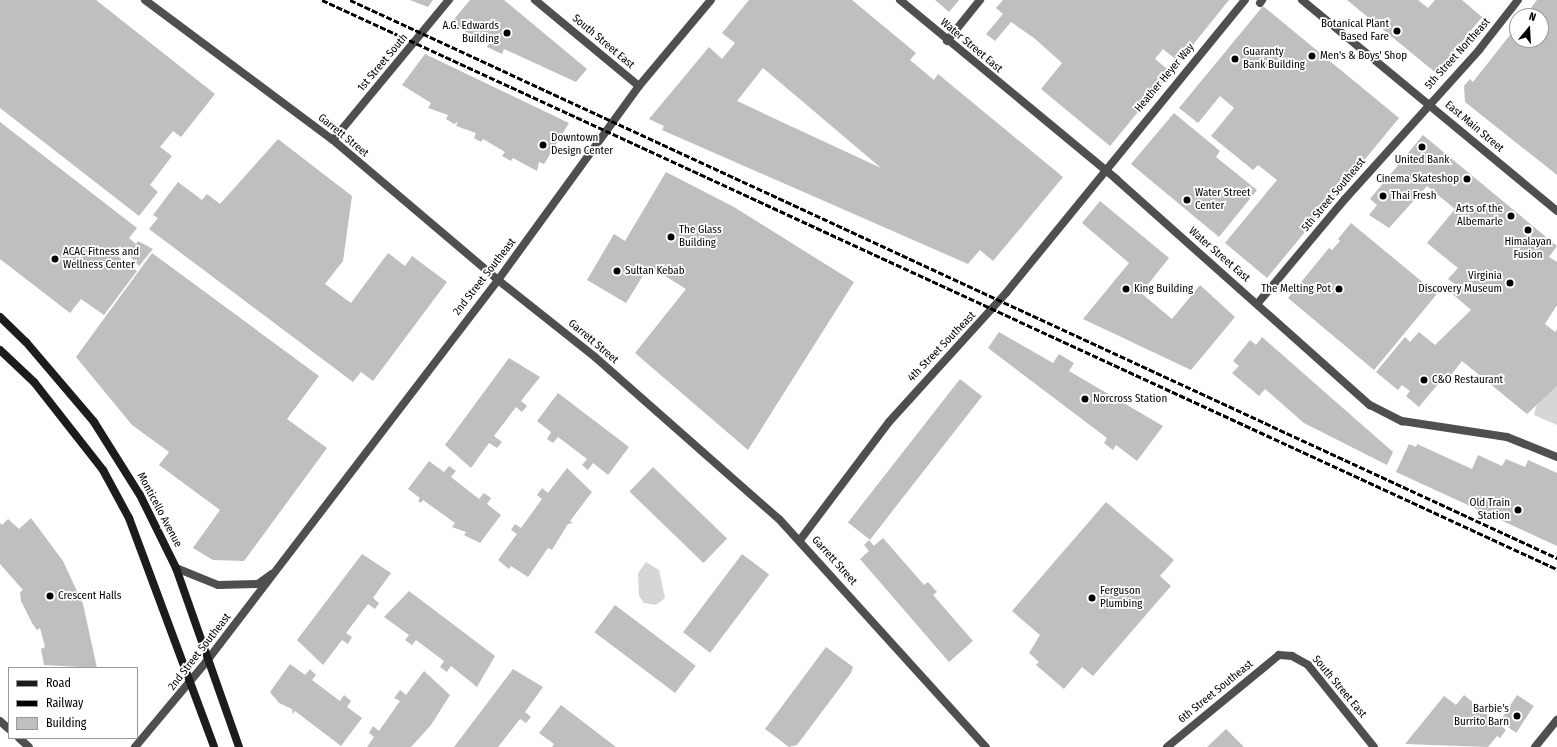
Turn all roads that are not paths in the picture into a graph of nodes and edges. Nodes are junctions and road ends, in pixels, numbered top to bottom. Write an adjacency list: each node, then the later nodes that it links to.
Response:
1 (145, 0): 13 (street, Garrett Street)
2 (449, 0): 13 (street, 1st Street South)
3 (535, 0): 11 (street, South Street East)
4 (711, 0): 11 (street, 2nd Street Southeast)
5 (900, 0): 10 (street, Water Street East)
6 (980, 0): 10 (street)
7 (1245, 0): 14 (street, Heather Heyer Way)
8 (1302, 0): 12 (street, East Main Street)
9 (1518, 0): 12 (street, 5th Street Northeast)
10 (947, 41): 14 (street, Water Street East)
11 (639, 86): 16 (street, 2nd Street Southeast)
12 (1429, 103): 15 (street, East Main Street); 17 (street, 5th Street Southeast)
13 (334, 140): 16 (street, Garrett Street)
14 (1104, 171): 17 (street, Water Street East); 21 (street, 4th Street Southeast)
15 (1557, 211)
16 (498, 280): 21 (street, Garrett Street); 23 (street, 2nd Street Southeast)
17 (1258, 303): 20 (street, Water Street East)
18 (0, 317): 22 (main road, Monticello Avenue)
19 (0, 350): 26 (main road)
20 (1557, 457)
21 (800, 540): 33 (street, Garrett Street)
22 (176, 568): 23 (street, 2nd Street Southeast); 25 (main road, Monticello Avenue)
23 (279, 569): 25 (street, 2nd Street Southeast)
24 (1280, 655): 34 (street, 6th Street Southeast); 35 (street, South Street East)
25 (206, 662): 26 (street, 2nd Street Southeast); 32 (main road, Monticello Avenue)
26 (190, 682): 30 (street, 2nd Street Southeast); 31 (main road)
27 (1557, 720): 36 (street)
28 (20, 739): 29 (street)
29 (29, 747)
30 (135, 747)
31 (214, 747)
32 (239, 747)
33 (986, 747)
34 (1167, 747)
35 (1374, 747)
36 (1535, 747)

